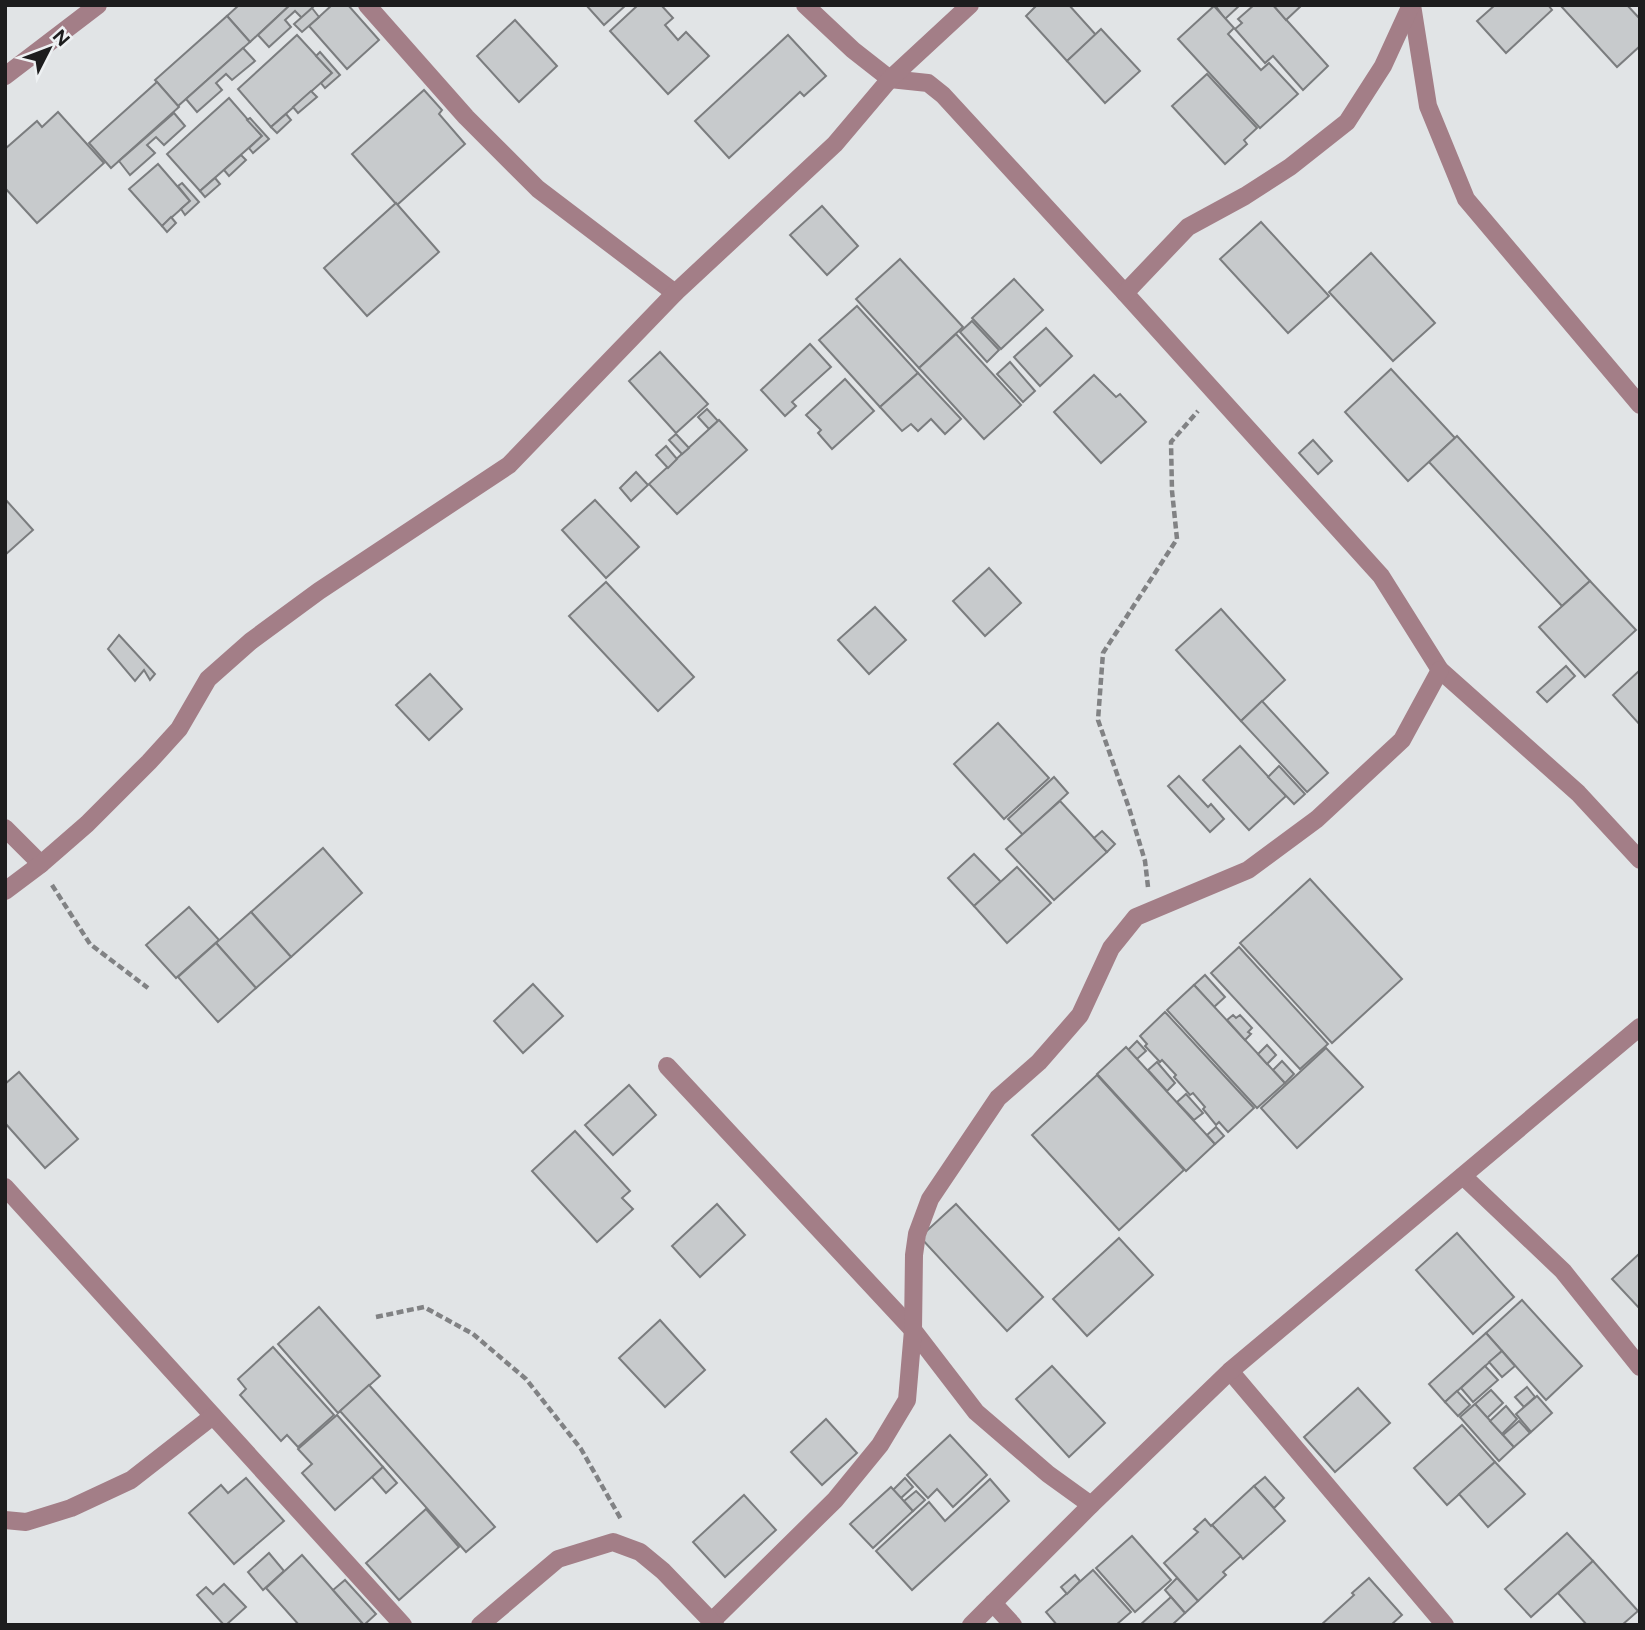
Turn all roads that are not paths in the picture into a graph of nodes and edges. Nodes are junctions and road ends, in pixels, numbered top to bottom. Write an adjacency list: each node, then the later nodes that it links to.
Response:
1 (98, 5): 6 (street)
2 (367, 5): 8 (street)
3 (805, 5): 7 (street)
4 (970, 5): 7 (street)
5 (1411, 5): 9 (street); 10 (street)
6 (5, 76)
7 (890, 79): 8 (street); 9 (street)
8 (675, 293): 14 (street)
9 (1125, 293): 11 (street)
10 (1640, 405)
11 (1440, 670): 13 (street); 20 (street)
12 (5, 828): 14 (street)
13 (1640, 860)
14 (41, 864): 15 (street)
15 (5, 891)
16 (1640, 1027): 18 (street)
17 (667, 1066): 20 (street)
18 (1463, 1176): 21 (street); 22 (street)
19 (5, 1187): 23 (street)
20 (913, 1330): 24 (street); 27 (street)
21 (1640, 1367)
22 (1230, 1371): 24 (street); 32 (street)
23 (213, 1416): 25 (street); 28 (street)
24 (1091, 1505): 26 (street)
25 (5, 1520)
26 (993, 1603): 30 (street); 31 (street)
27 (713, 1623): 29 (street)
28 (403, 1625)
29 (480, 1625)
30 (971, 1625)
31 (1013, 1625)
32 (1445, 1625)

